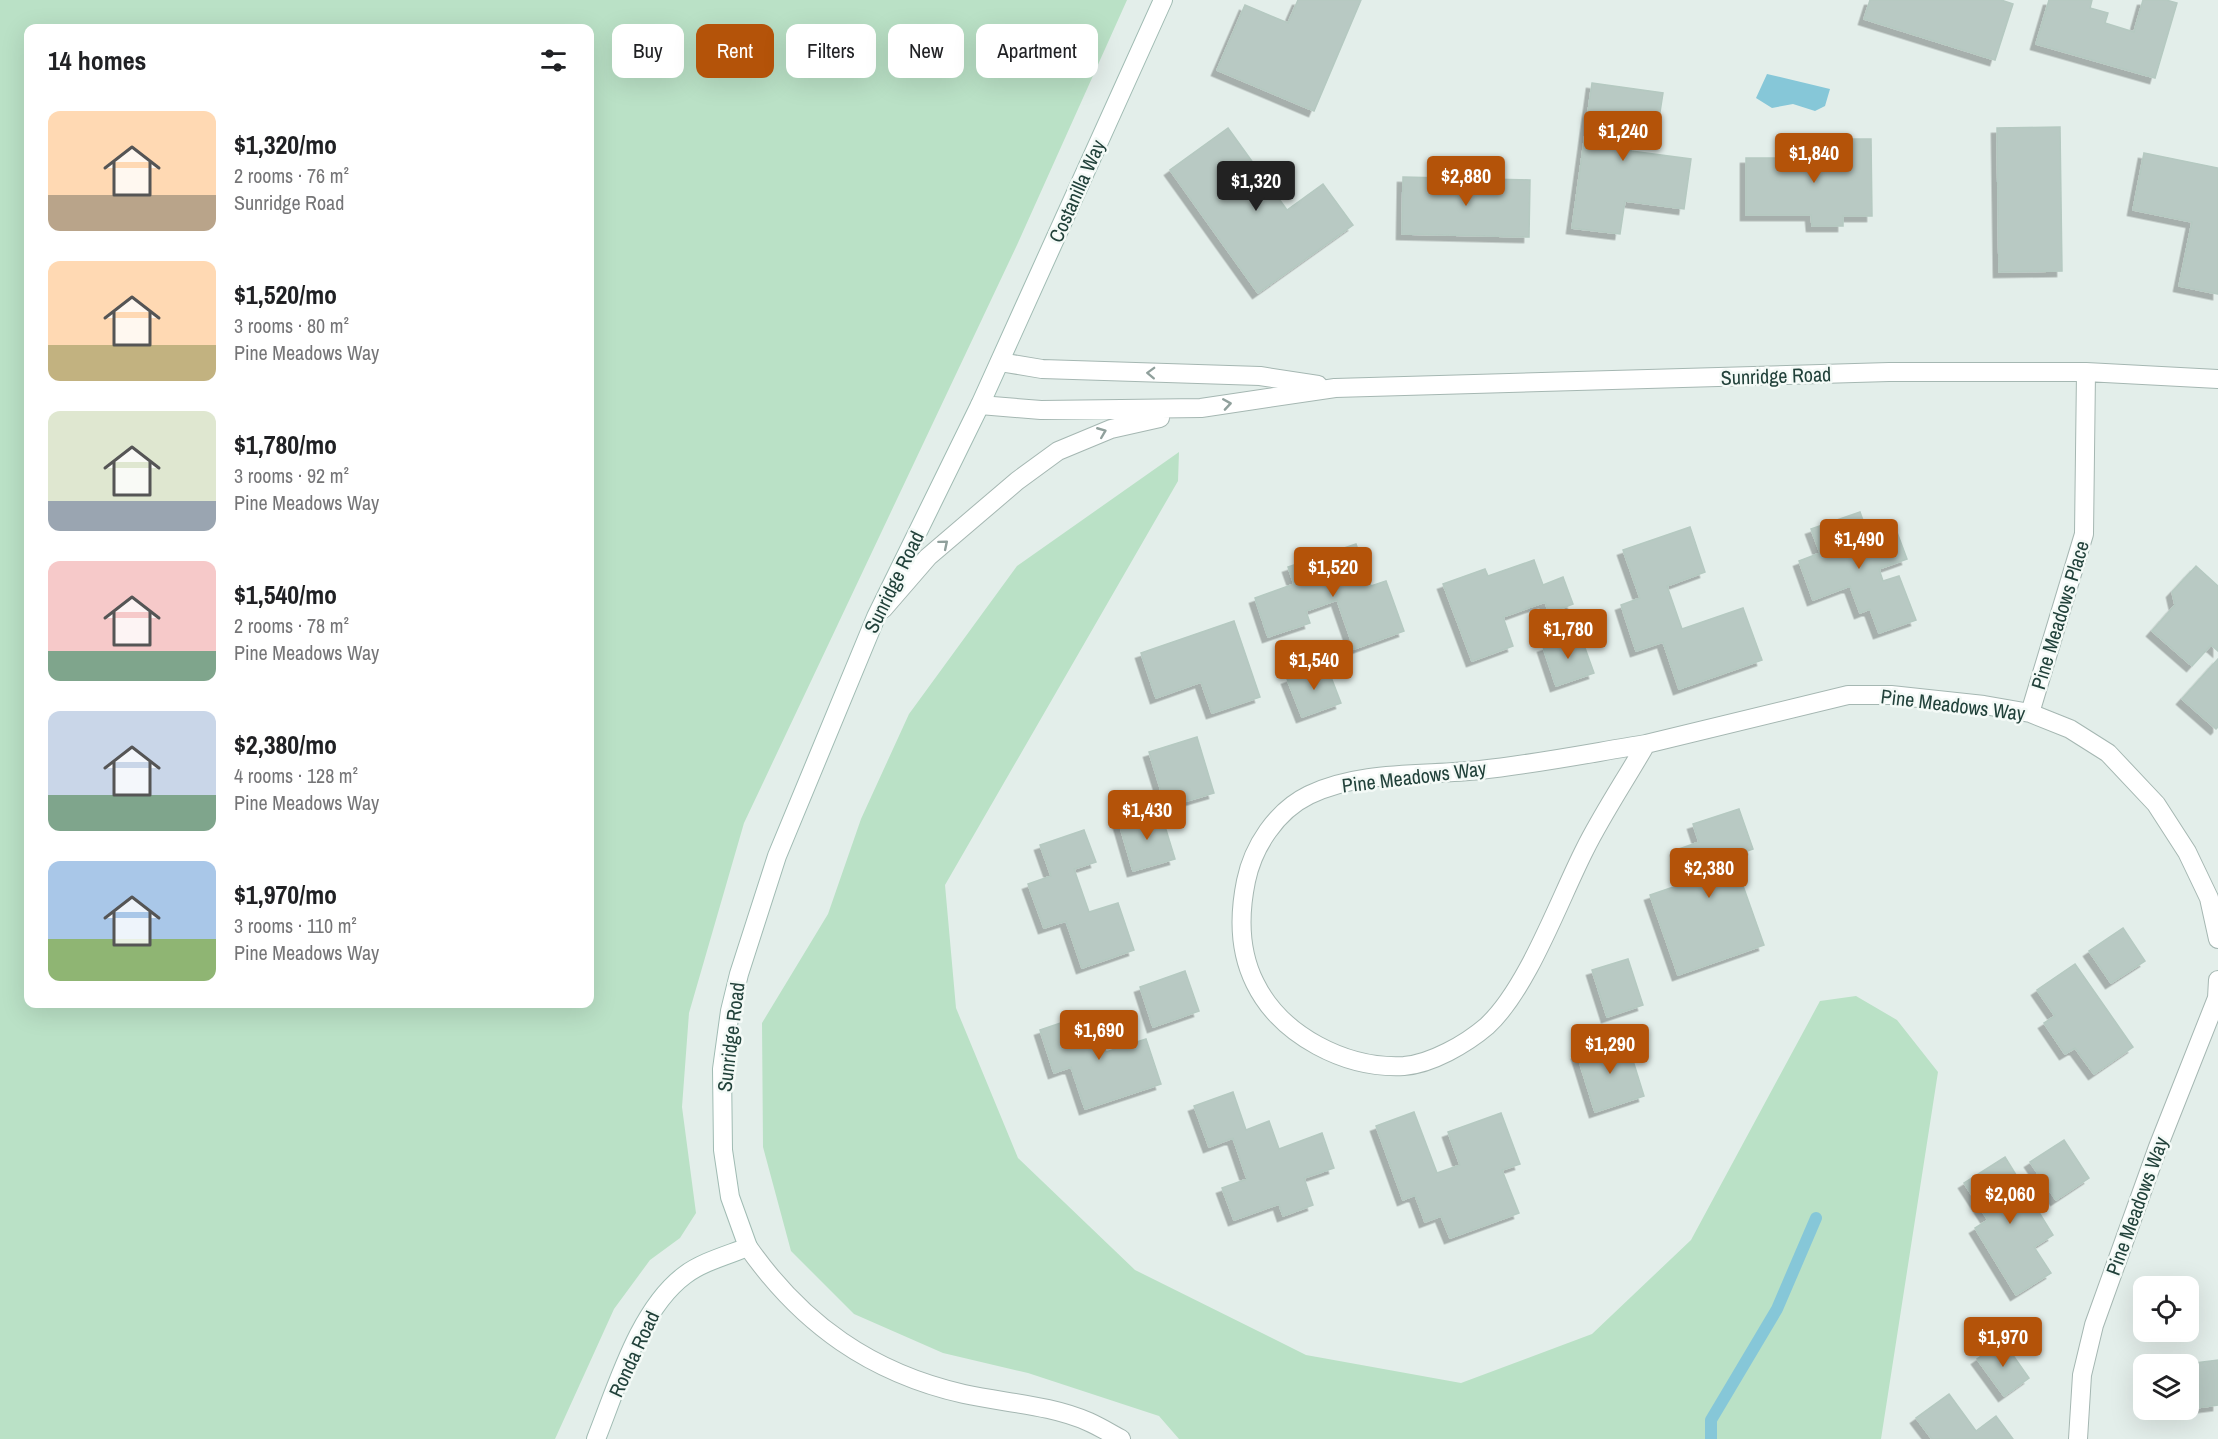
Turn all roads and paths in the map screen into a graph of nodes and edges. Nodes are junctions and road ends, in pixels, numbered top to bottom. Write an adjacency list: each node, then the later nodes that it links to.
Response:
1 (1162, 0): 2 (street, Costanilla Way)
2 (1000, 362): 5 (street, Costanilla Way); 6 (street, Sunridge Road, one-way to 2)
3 (2086, 372): 4 (street, Sunridge Road); 6 (street, Sunridge Road); 10 (street, Pine Meadows Place)
4 (2218, 379)
5 (991, 382): 7 (street, Sunridge Road)
6 (1335, 388): 8 (street, Sunridge Road, one-way to 6)
7 (980, 405): 8 (street, Sunridge Road); 9 (street, Sunridge Road)
8 (1201, 408): 9 (street, one-way to 8)
9 (876, 617): 15 (street, Sunridge Road)
10 (2030, 713): 11 (street, Pine Meadows Way); 12 (street, Pine Meadows Way)
11 (1646, 744): 11 (street, Pine Meadows Way)
12 (2218, 939)
13 (2218, 980): 14 (street, Pine Meadows Way)
14 (2218, 998): 18 (street, Pine Meadows Way)
15 (748, 1247): 16 (street, Ronda Road); 17 (street, Sunridge Road)
16 (596, 1439)
17 (1121, 1439)
18 (2078, 1439)

